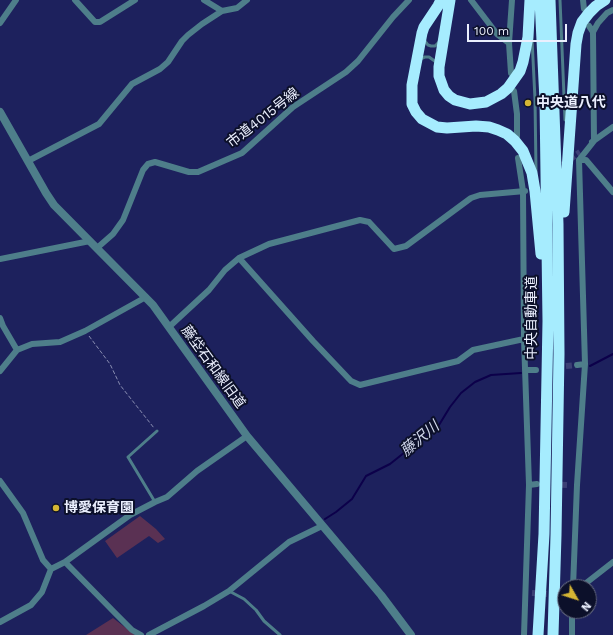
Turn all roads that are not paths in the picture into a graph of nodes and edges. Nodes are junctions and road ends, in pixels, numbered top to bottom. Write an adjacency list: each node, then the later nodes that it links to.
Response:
1 (75, 0): 2 (street)
2 (135, 0)
3 (204, 0): 19 (street)
4 (247, 0): 19 (street)
5 (409, 0): 43 (street, 市道4015号線)
6 (441, 0): 24 (highway)
7 (450, 0): 25 (highway)
8 (471, 0): 26 (street)
9 (512, 0): 26 (street)
10 (530, 0): 20 (highway)
11 (540, 0): 48 (highway, 中央自動車道)
12 (550, 0): 52 (highway, 中央自動車道)
13 (560, 0): 35 (lane)
14 (583, 0): 17 (street)
15 (605, 0): 35 (highway)
16 (14, 1): 21 (street)
17 (584, 9)
18 (613, 10): 23 (street)
19 (222, 11): 39 (street)
20 (530, 12): 28 (highway); 40 (lane)
21 (0, 23)
22 (589, 26): 23 (street)
23 (593, 32): 34 (street)
24 (422, 33): 25 (lane); 27 (highway)
25 (443, 37): 28 (highway)
26 (509, 43): 29 (street)
27 (416, 64): 28 (lane); 40 (highway)
28 (439, 66)
29 (511, 72)
30 (514, 91): 33 (street)
31 (0, 112): 39 (street, 藤垈石和線旧道)
32 (613, 127): 34 (street)
33 (517, 136)
34 (594, 141): 36 (street); 38 (street)
35 (568, 150): 52 (highway)
36 (580, 152)
37 (518, 158): 40 (street)
38 (579, 160): 41 (street); 53 (street)
39 (28, 161): 42 (street, 藤垈石和線旧道)
40 (528, 191): 44 (street); 48 (highway); 50 (street)
41 (613, 192)
42 (90, 241): 43 (street, 藤垈石和線旧道); 45 (street)
43 (98, 248): 46 (street, 藤垈石和線旧道)
44 (239, 258): 49 (street); 50 (street)
45 (0, 259)
46 (146, 297): 49 (street, 藤垈石和線旧道); 51 (street)
47 (0, 318): 51 (street)
48 (548, 321): 82 (highway, 中央自動車道)
49 (169, 327): 59 (street, 藤垈石和線旧道)
50 (524, 339): 55 (street)
51 (17, 350): 57 (street)
52 (559, 354): 83 (highway, 中央自動車道)
53 (585, 364): 54 (street); 64 (street)
54 (577, 365)
55 (525, 370): 56 (street); 62 (street)
56 (536, 370)
57 (0, 371)
58 (157, 431): 65 (lane)
59 (247, 436): 65 (street); 66 (street, 藤垈石和線旧道)
60 (0, 481): 69 (street)
61 (537, 484): 62 (street)
62 (529, 485): 74 (street)
63 (570, 485): 64 (street)
64 (577, 485): 70 (street)
65 (155, 502): 67 (street)
66 (322, 526): 72 (street); 80 (street, 藤垈石和線旧道)
67 (65, 562): 69 (street); 77 (street)
68 (613, 562): 71 (street)
69 (51, 568): 76 (street)
70 (573, 579)
71 (591, 579)
72 (229, 591): 78 (street); 79 (lane)
73 (532, 593): 74 (street)
74 (525, 594): 81 (street)
75 (572, 619): 84 (street)
76 (0, 622)
77 (140, 635)
78 (149, 635)
79 (280, 635)
80 (411, 635)
81 (524, 635)
82 (538, 635)
83 (553, 635)
84 (572, 635)

